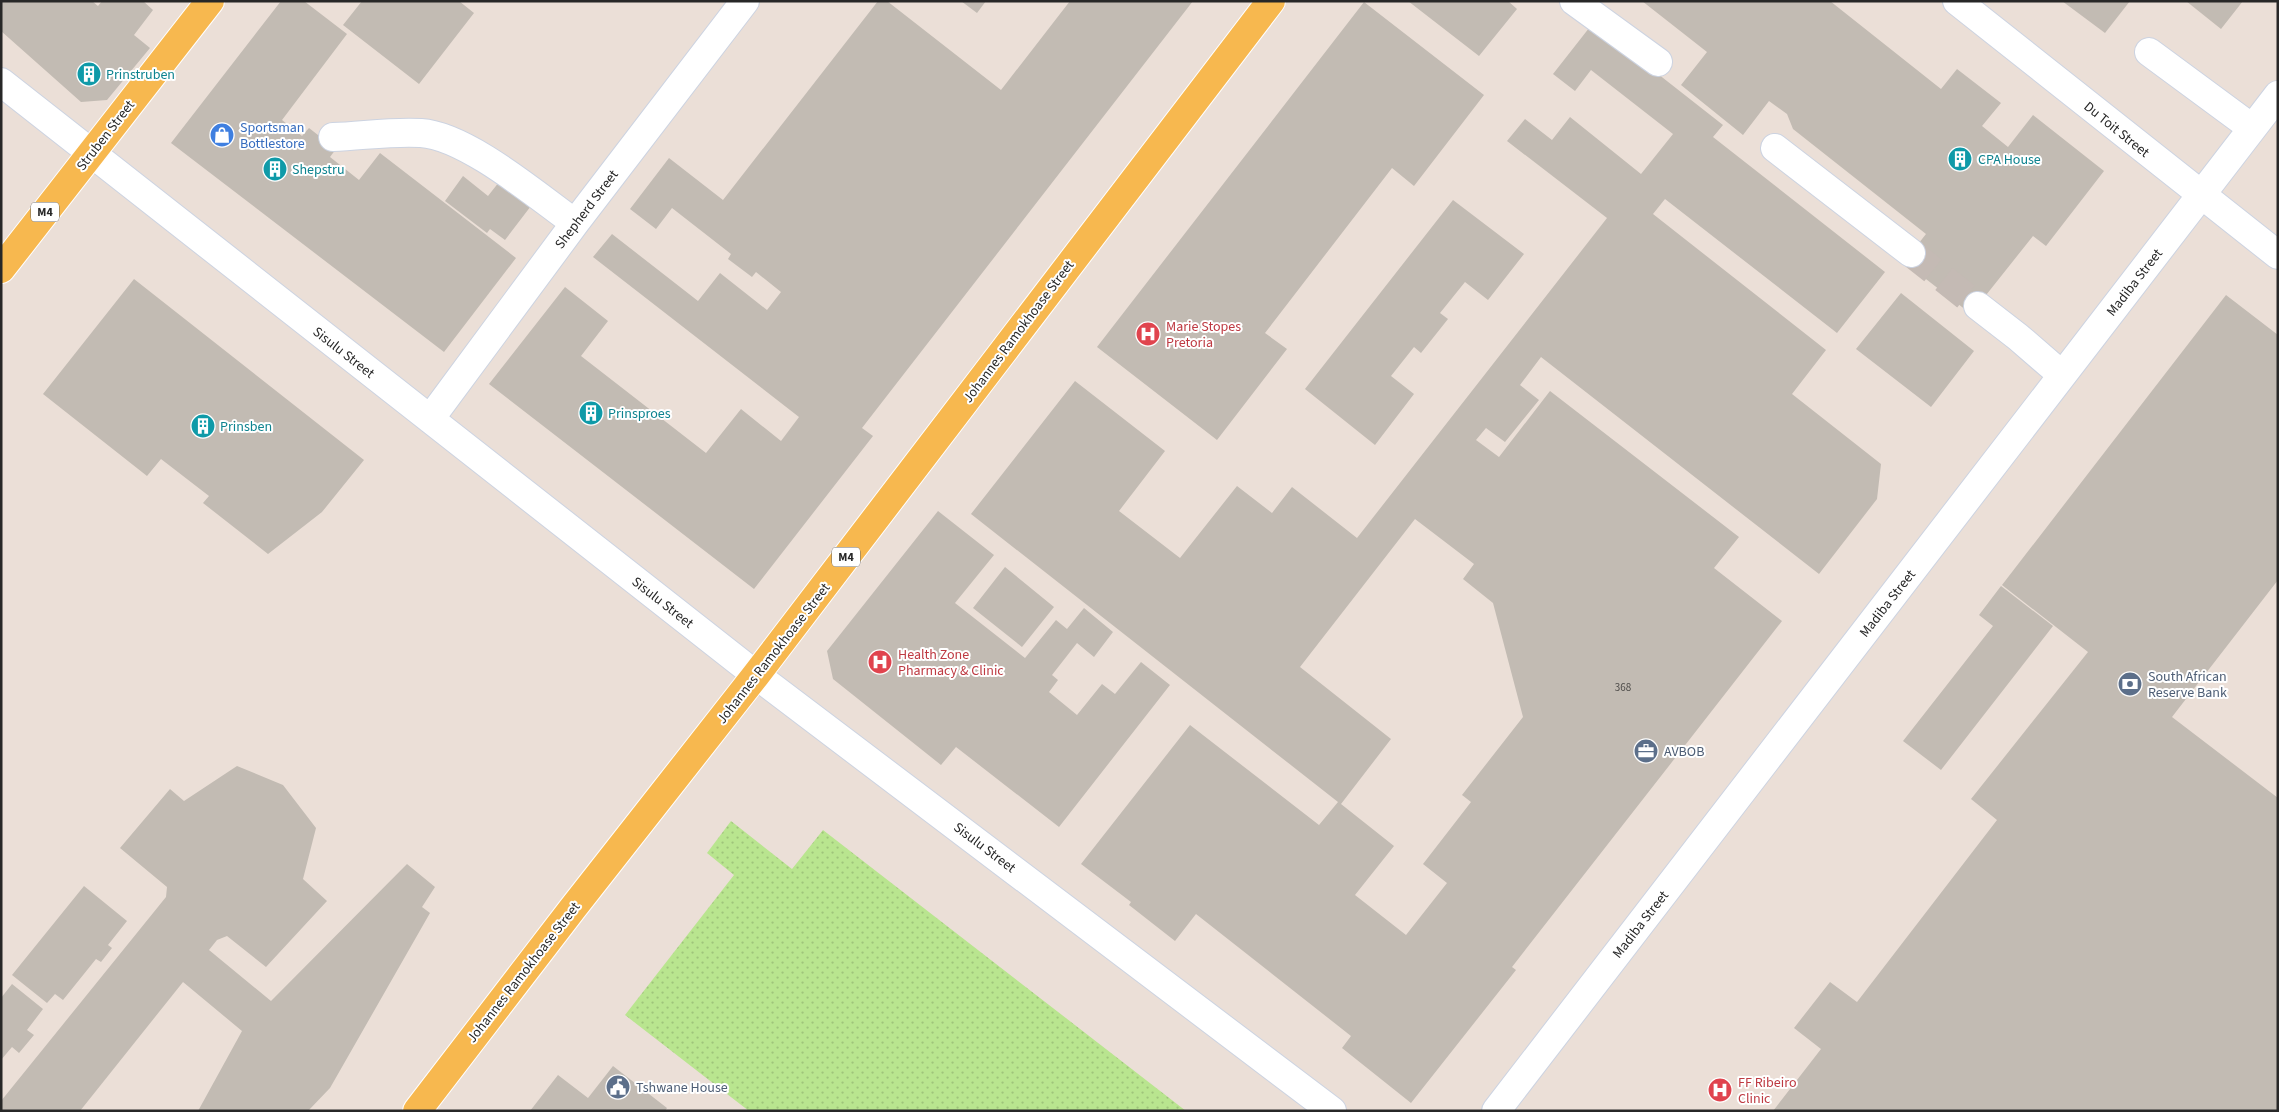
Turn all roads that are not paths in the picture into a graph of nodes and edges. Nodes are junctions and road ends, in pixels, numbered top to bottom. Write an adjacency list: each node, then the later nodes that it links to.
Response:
1 (210, 1): 13 (main road, Struben Street / M4)
2 (745, 1): 15 (street, Shepherd Street)
3 (1271, 1): 22 (main road, Johannes Ramokhoase Street / M4)
4 (1574, 1): 7 (street)
5 (1958, 1): 14 (street, Du Toit Street)
6 (2149, 52): 10 (street)
7 (1658, 62)
8 (1, 82): 13 (street, Sisulu Street)
9 (2278, 94): 10 (street, Madiba Street)
10 (2252, 128): 14 (street, Madiba Street)
11 (333, 138): 15 (street)
12 (1775, 148): 16 (street)
13 (90, 154): 18 (main road, Struben Street / M4); 21 (street, Sisulu Street)
14 (2200, 196): 17 (street, Du Toit Street); 20 (street, Madiba Street)
15 (575, 223): 21 (street, Shepherd Street)
16 (1911, 253)
17 (2278, 255)
18 (1, 270)
19 (1978, 306): 20 (street)
20 (2062, 375): 25 (street, Madiba Street)
21 (430, 418): 22 (street, Sisulu Street)
22 (756, 676): 23 (main road, Johannes Ramokhoase Street / M4); 24 (street, Sisulu Street)
23 (416, 1111)
24 (1332, 1111)
25 (1496, 1111)

